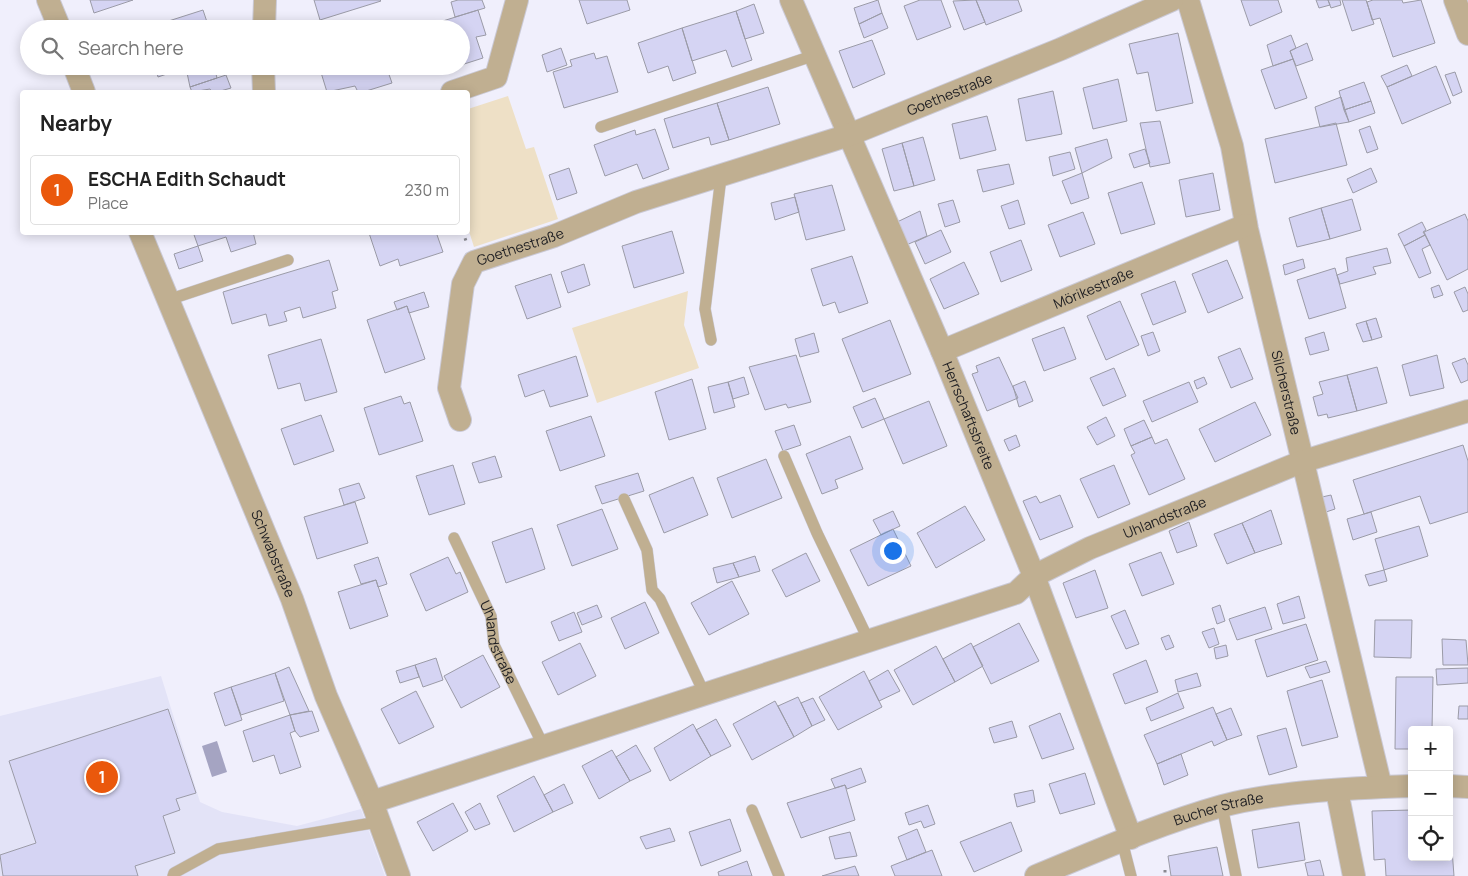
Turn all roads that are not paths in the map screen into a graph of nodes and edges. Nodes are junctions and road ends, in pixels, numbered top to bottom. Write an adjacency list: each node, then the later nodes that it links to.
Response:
1 (48, 0): 8 (street)
2 (265, 0): 9 (street)
3 (517, 0): 16 (street)
4 (791, 0): 11 (street, Herrschaftsbreite)
5 (1172, 0): 18 (street, Goethestraße)
6 (1188, 0): 20 (street, Silcherstraße)
7 (1455, 0): 10 (street)
8 (56, 20)
9 (264, 20)
10 (1468, 34)
11 (815, 55): 17 (lane); 18 (street, Herrschaftsbreite)
12 (77, 75): 14 (street)
13 (263, 75): 15 (street)
14 (83, 90)
15 (264, 90)
16 (458, 90)
17 (601, 127)
18 (848, 135): 19 (street, Goethestraße); 25 (street, Herrschaftsbreite)
19 (721, 177): 24 (lane); 27 (street, Goethestraße)
20 (1246, 225): 25 (street, Mörikestraße); 29 (street, Silcherstraße)
21 (141, 235): 23 (street, Schwabstraße)
22 (288, 260): 23 (lane)
23 (168, 300): 43 (street, Schwabstraße)
24 (711, 340)
25 (942, 351): 32 (street, Herrschaftsbreite)
26 (1468, 411): 29 (street, Uhlandstraße)
27 (460, 420)
28 (784, 456): 33 (lane)
29 (1301, 462): 32 (street, Uhlandstraße); 39 (street, Silcherstraße)
30 (624, 499): 34 (lane)
31 (454, 538): 35 (lane, Uhlandstraße)
32 (1034, 576): 33 (street, Uhlandstraße); 44 (street, Herrschaftsbreite)
33 (869, 641): 34 (street, Uhlandstraße)
34 (705, 695): 35 (street, Uhlandstraße)
35 (544, 747): 43 (street, Uhlandstraße)
36 (1408, 786): 39 (street, Bucher Straße)
37 (1453, 786): 38 (street)
38 (1468, 787)
39 (1381, 788): 40 (street, Bucher Straße)
40 (1337, 791): 41 (street, Bucher Straße); 51 (street)
41 (1222, 806): 44 (street, Bucher Straße); 50 (lane)
42 (752, 810): 47 (lane)
43 (375, 812): 45 (lane); 46 (street, Schwabstraße)
44 (1126, 839): 48 (street, Bucher Straße); 49 (lane)
45 (173, 876)
46 (399, 876)
47 (780, 876)
48 (1036, 876)
49 (1131, 876)
50 (1236, 876)
51 (1354, 876)

